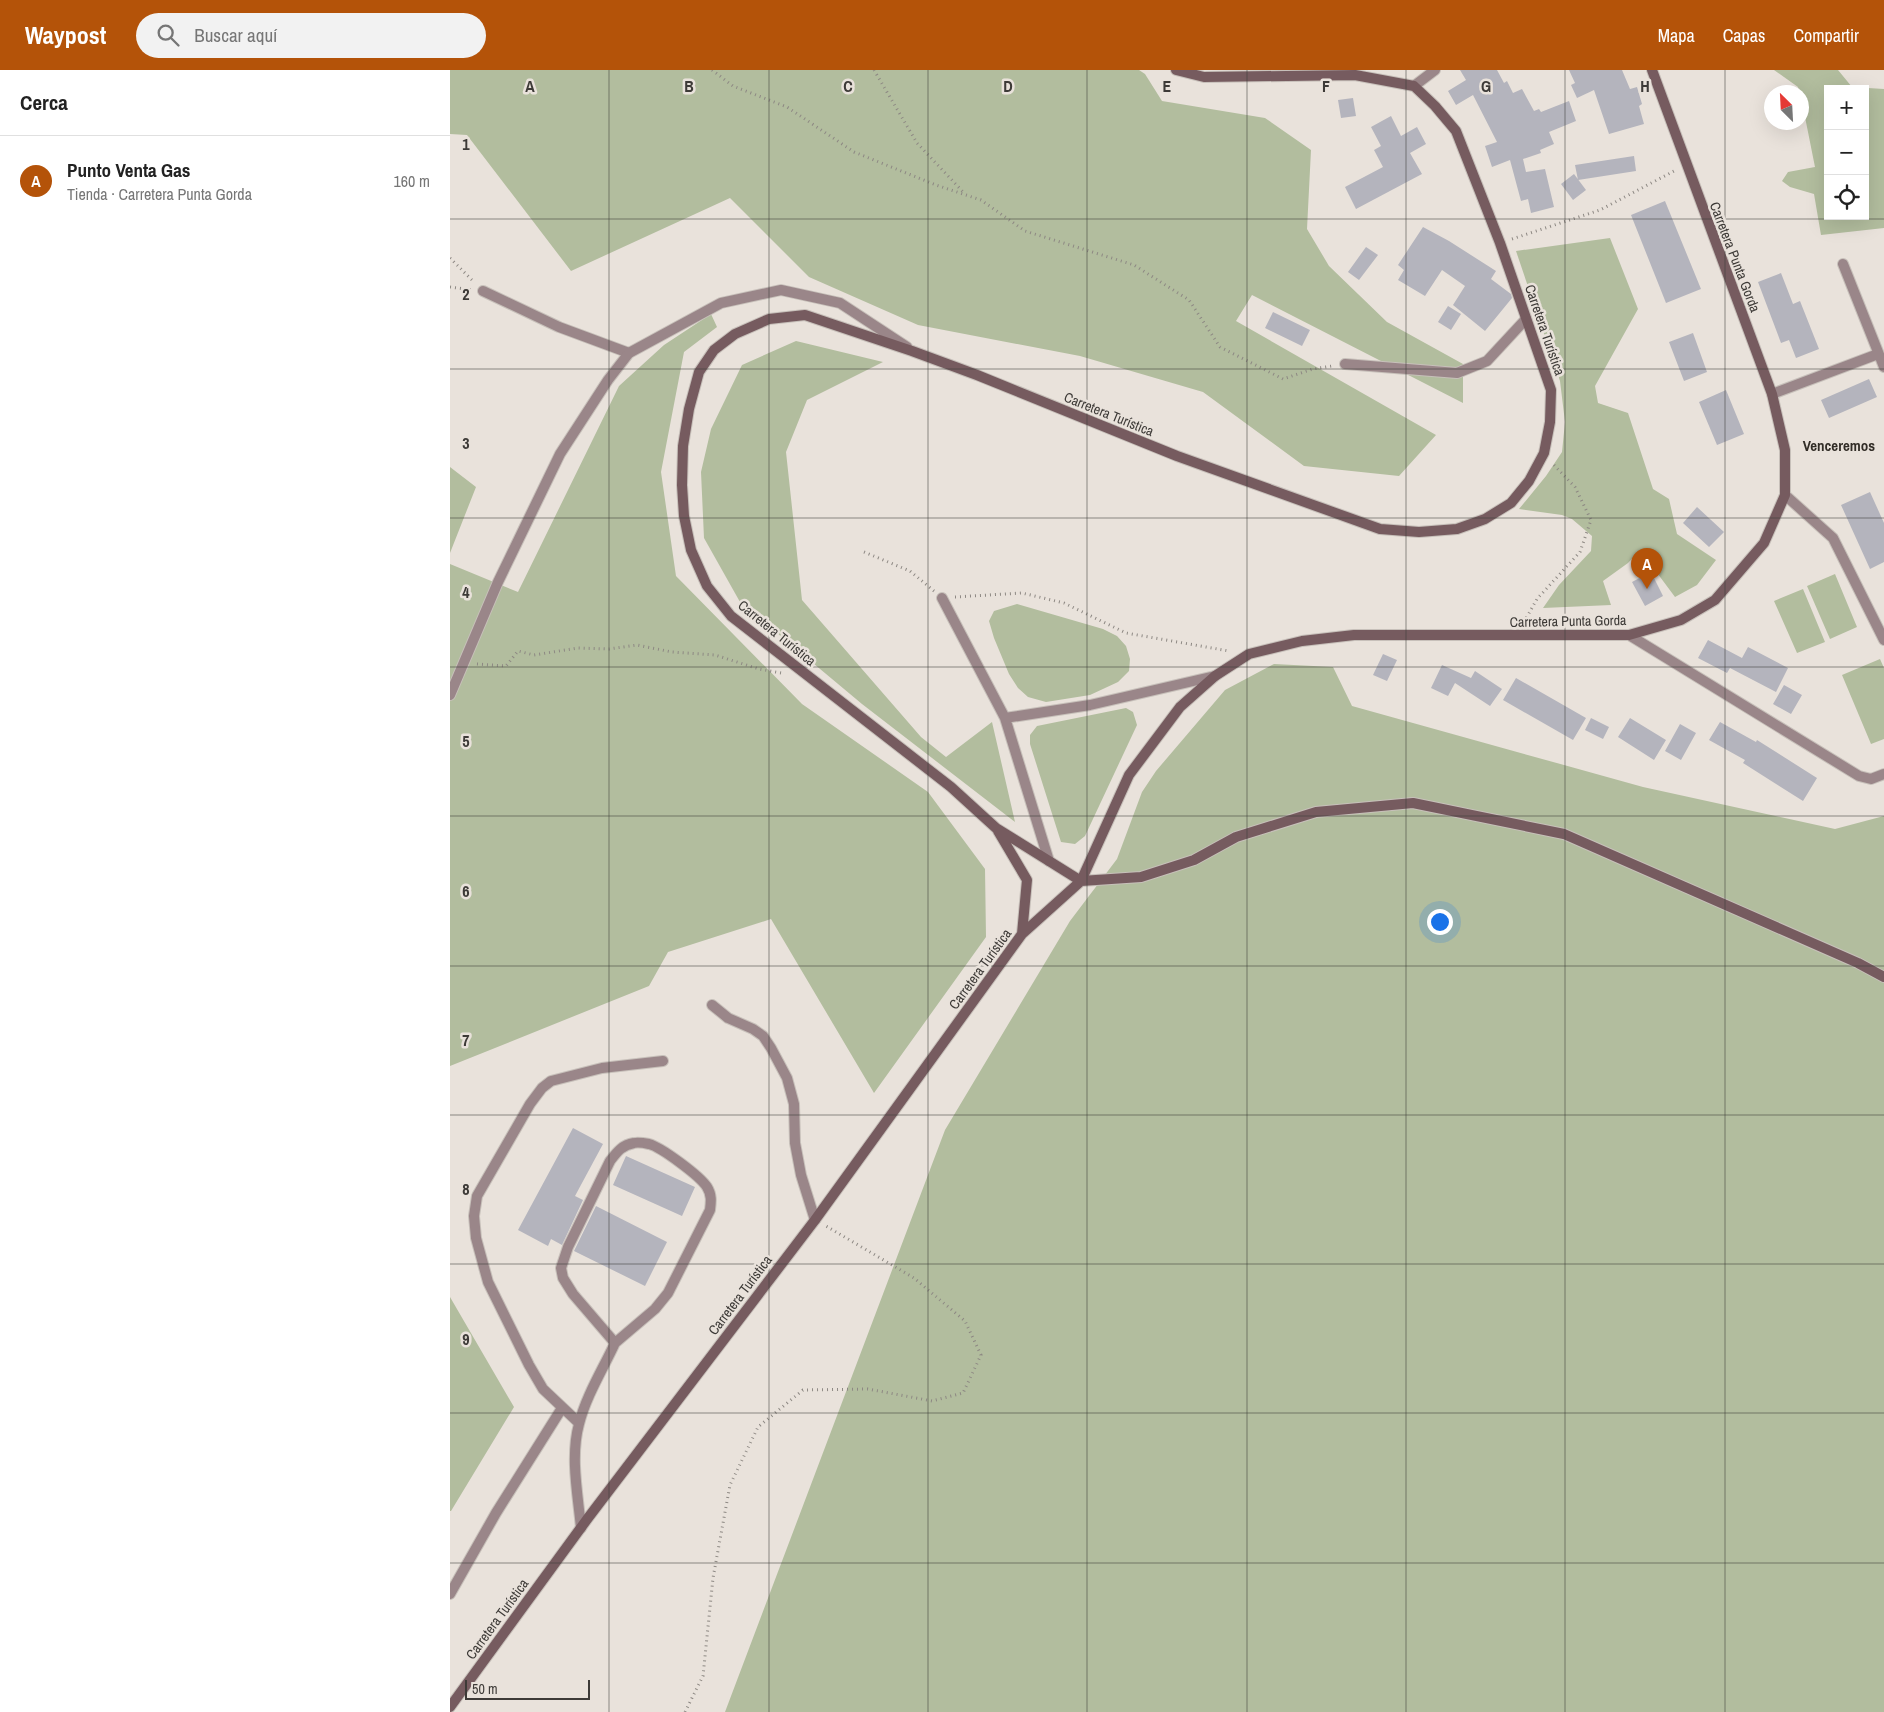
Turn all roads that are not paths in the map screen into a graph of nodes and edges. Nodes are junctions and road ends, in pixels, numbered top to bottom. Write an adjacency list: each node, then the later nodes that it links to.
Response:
1 (1176, 70): 4 (main road)
2 (1435, 70): 4 (street)
3 (1652, 70): 13 (main road, Carretera Punta Gorda)
4 (1414, 86): 7 (main road, Carretera Turística)
5 (1843, 264): 10 (street)
6 (483, 291): 9 (street)
7 (1526, 320): 8 (main road, Carretera Turística); 11 (street)
8 (912, 351): 9 (street); 22 (main road, Carretera Turística)
9 (629, 353): 19 (street)
10 (1878, 354): 12 (street); 13 (street)
11 (1345, 364)
12 (1884, 367)
13 (1772, 394): 14 (main road, Carretera Punta Gorda)
14 (1785, 495): 16 (main road, Carretera Punta Gorda); 17 (street)
15 (942, 598): 20 (street)
16 (1629, 635): 18 (main road, Carretera Punta Gorda); 21 (street)
17 (1884, 640)
18 (1215, 676): 20 (street); 24 (main road, Carretera Punta Gorda)
19 (450, 695)
20 (1005, 718): 23 (street)
21 (1884, 774)
22 (996, 828): 23 (main road, Carretera Turística); 25 (main road)
23 (1048, 861): 24 (main road, Carretera Turística)
24 (1080, 881): 25 (main road, Carretera Turística); 26 (main road)
25 (1022, 934): 29 (main road, Carretera Turística)
26 (1884, 977)
27 (712, 1005): 29 (street)
28 (663, 1062): 31 (street)
29 (815, 1220): 33 (main road, Carretera Turística)
30 (615, 1343): 30 (street); 32 (street)
31 (562, 1408): 32 (street); 34 (street)
32 (579, 1423): 33 (street)
33 (580, 1528): 35 (main road, Carretera Turística)
34 (450, 1594)
35 (450, 1707)

